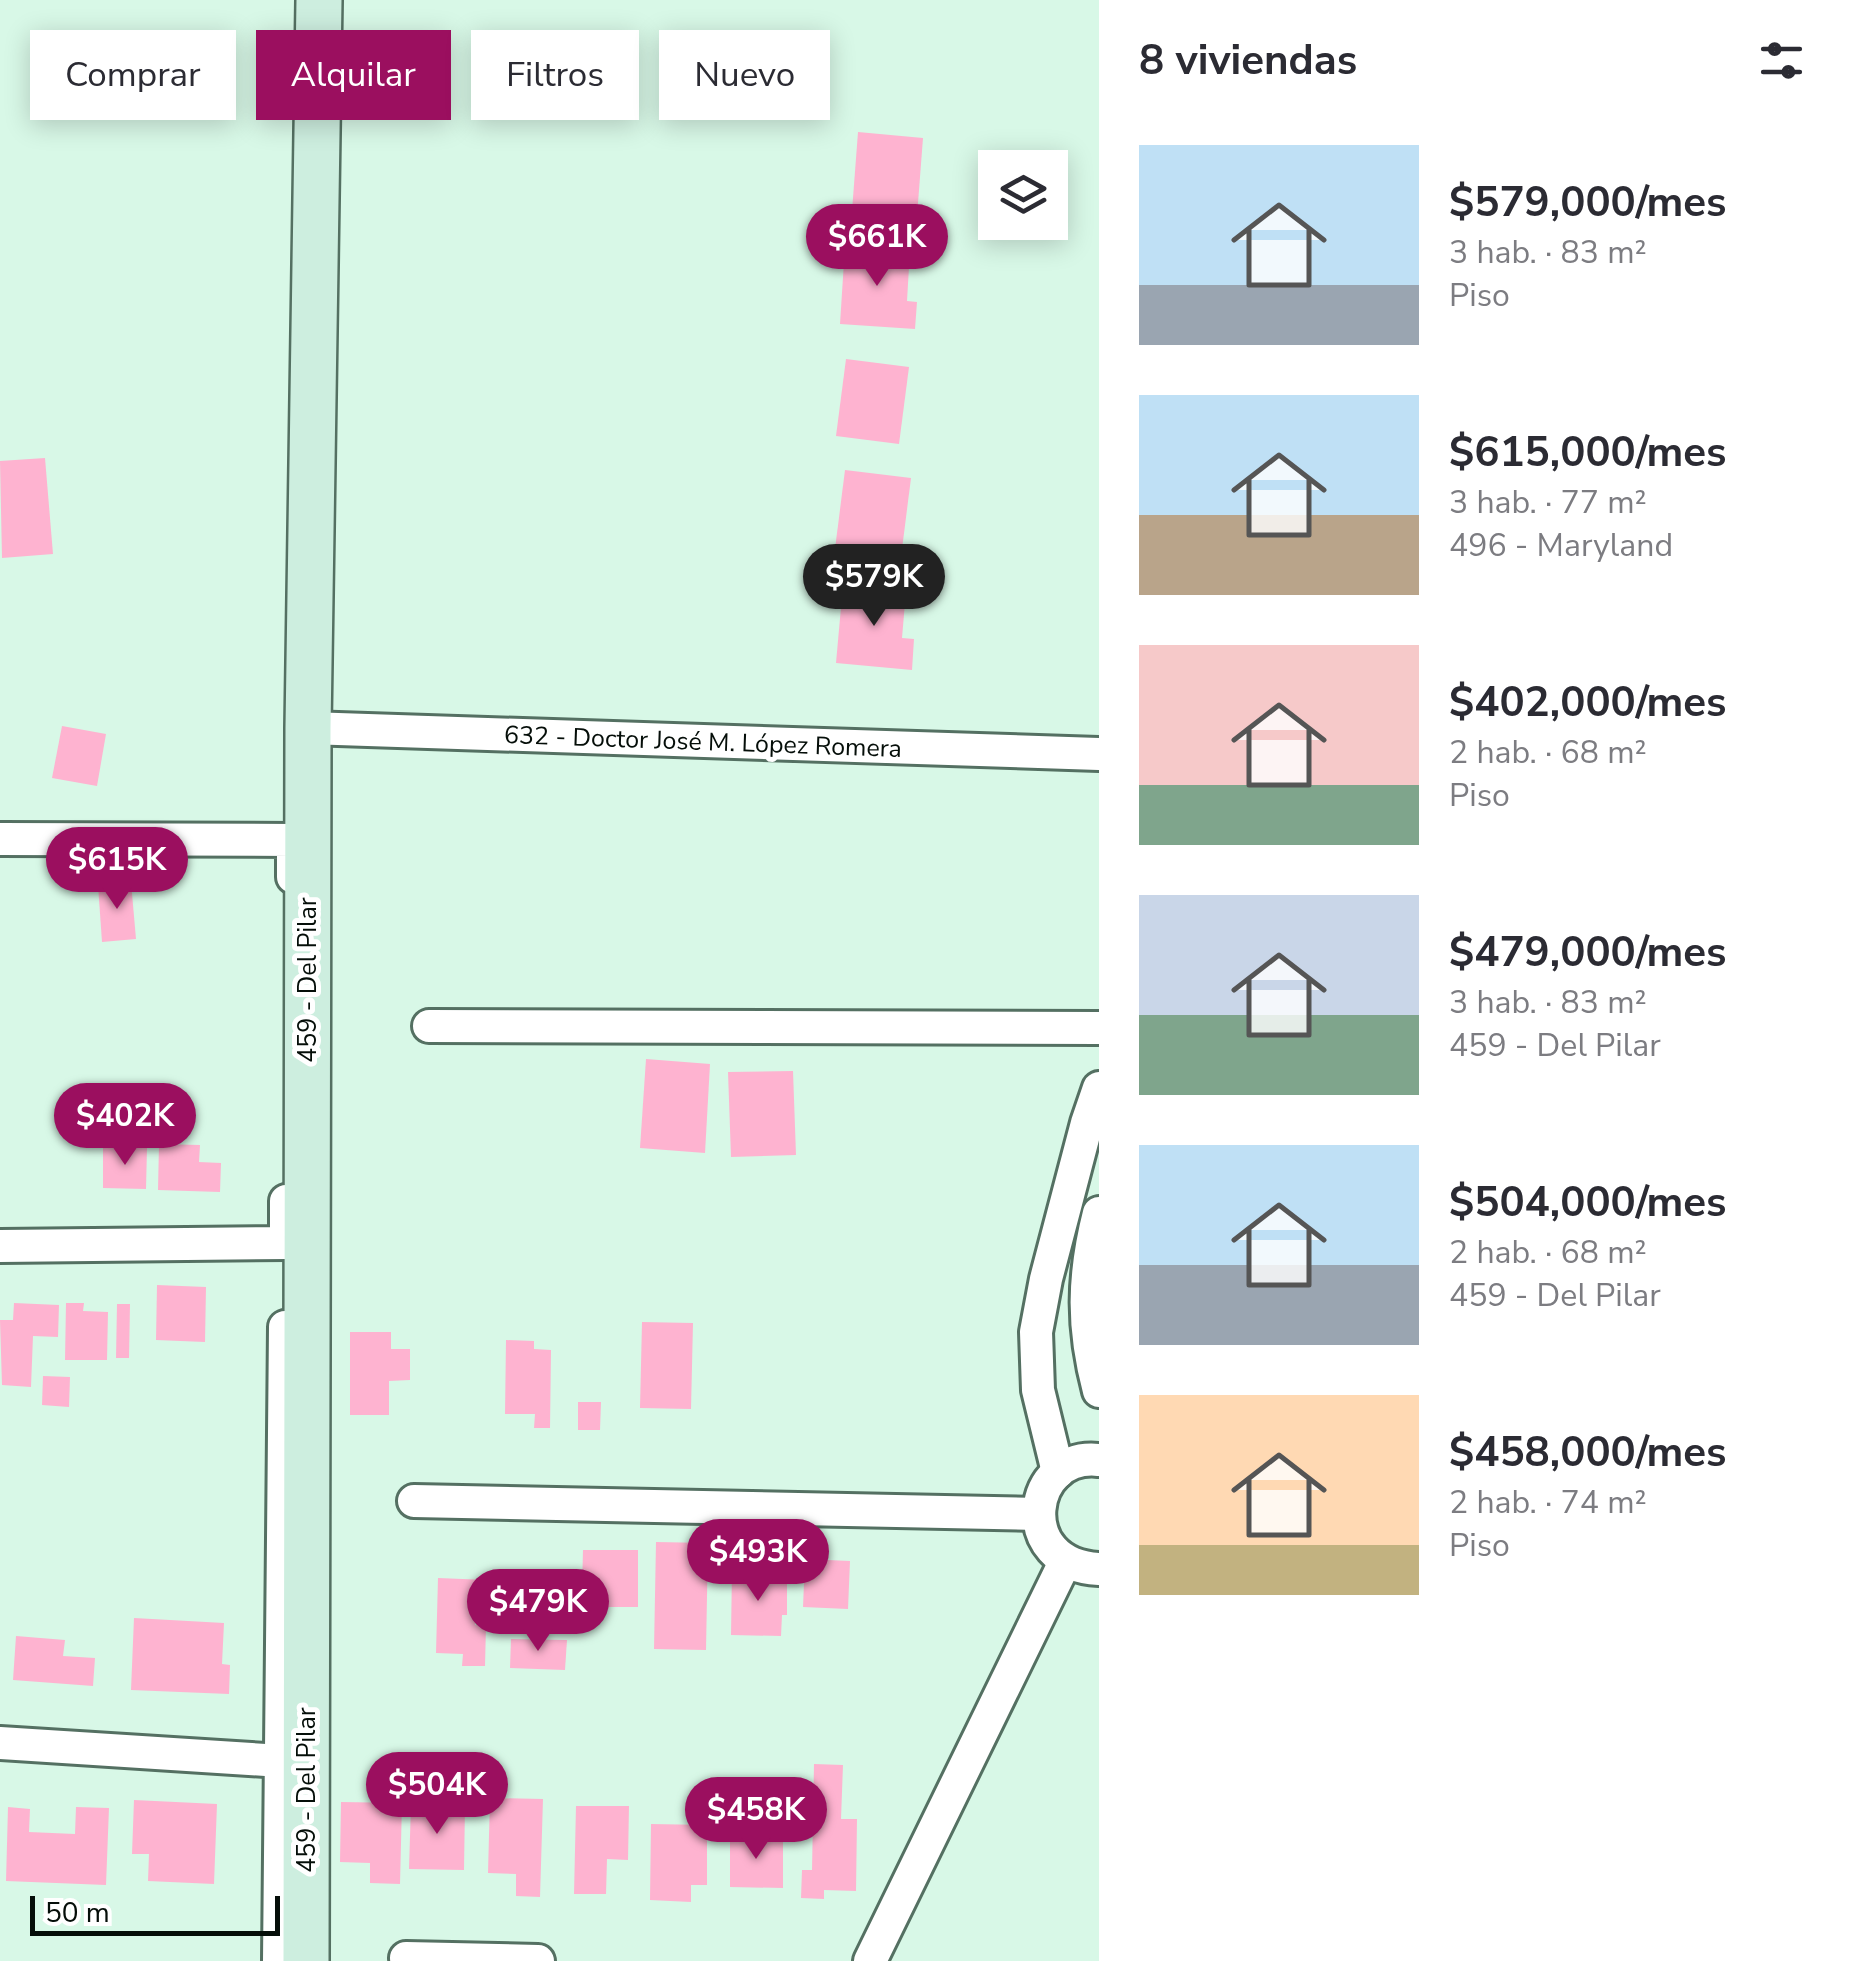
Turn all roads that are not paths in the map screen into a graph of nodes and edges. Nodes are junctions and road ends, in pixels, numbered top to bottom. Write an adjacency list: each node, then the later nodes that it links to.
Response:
1 (319, 0): 2 (street, 459 - Del Pilar)
2 (308, 728): 3 (street, 632 - Doctor José M. López Romera); 22 (street, 459 - Del Pilar)
3 (1099, 754)
4 (0, 839): 9 (street)
5 (429, 1026): 6 (street)
6 (1099, 1028)
7 (1099, 1088): 13 (street)
8 (1099, 1212): 11 (street)
9 (286, 1242): 10 (street); 19 (street)
10 (0, 1246)
11 (1099, 1391)
12 (1099, 1460): 13 (street)
13 (1058, 1472): 15 (street)
14 (414, 1501): 15 (street)
15 (1038, 1514): 16 (street)
16 (1066, 1562): 17 (street); 24 (street)
17 (1099, 1569)
18 (0, 1743): 19 (street)
19 (281, 1762): 21 (street)
20 (406, 1958): 23 (street)
21 (279, 1961)
22 (306, 1961)
23 (538, 1961)
24 (870, 1961)

